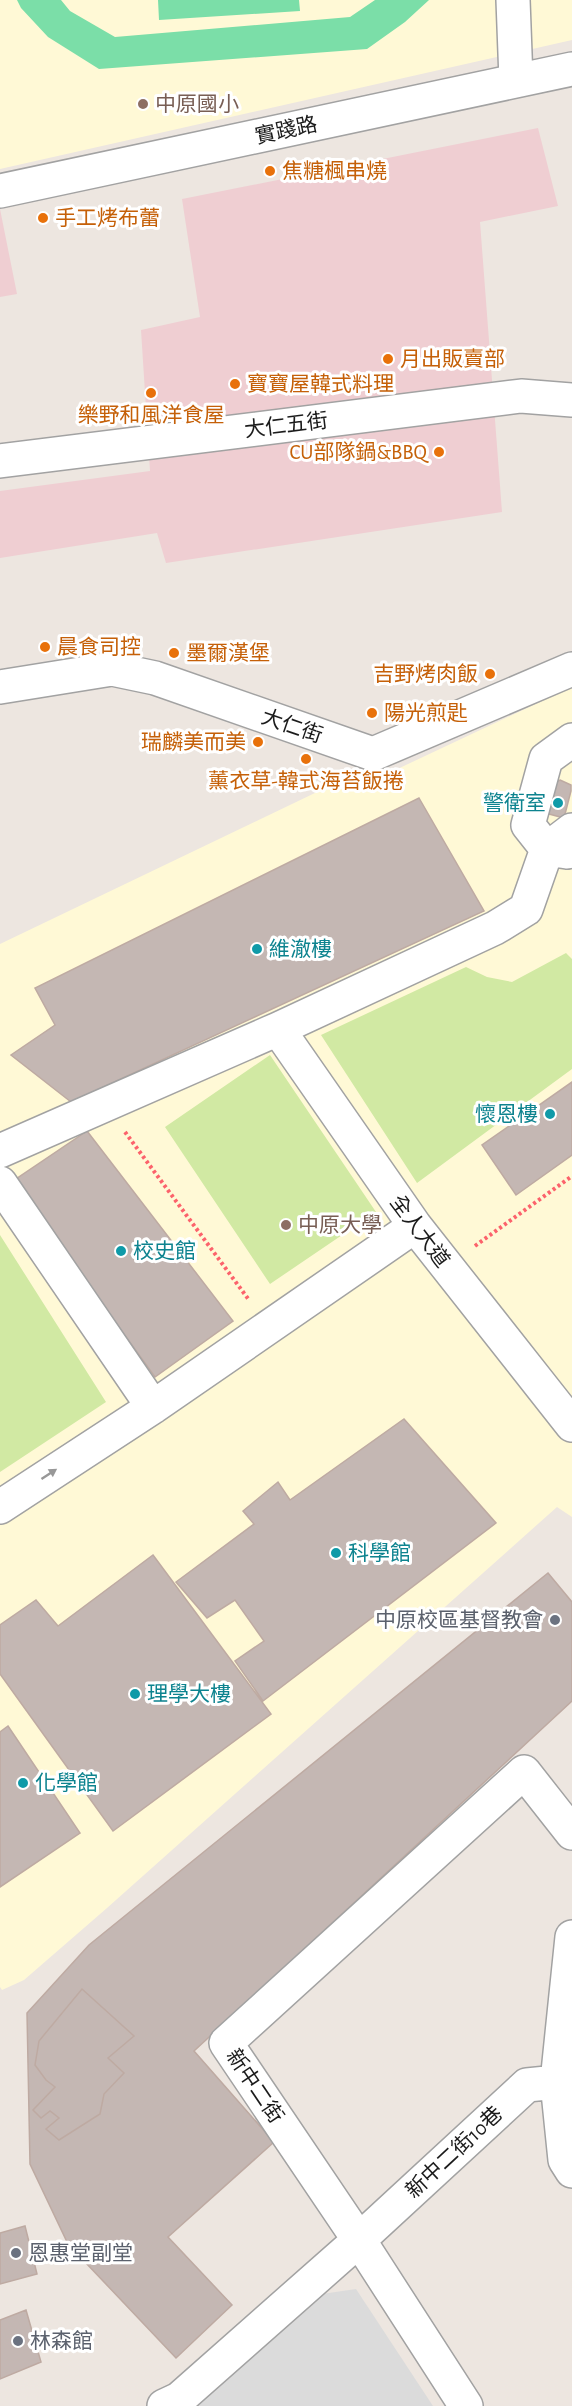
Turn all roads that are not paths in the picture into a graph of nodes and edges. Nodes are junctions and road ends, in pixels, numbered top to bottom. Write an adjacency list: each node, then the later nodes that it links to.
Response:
1 (513, 0): 3 (street)
2 (572, 69): 3 (street, 實踐路)
3 (516, 80): 4 (street, 實踐路)
4 (0, 191)
5 (572, 400): 6 (street, 大仁五街)
6 (0, 461)
7 (572, 669): 8 (street, 大仁街)
8 (0, 687)
9 (572, 740): 10 (street)
10 (564, 844): 11 (street)
11 (278, 1029): 12 (street); 14 (street, 全人大道)
12 (0, 1151)
13 (0, 1183): 15 (street)
14 (415, 1226): 15 (street); 16 (street, 全人大道)
15 (153, 1407): 17 (street, one-way to 15)
16 (572, 1425)
17 (0, 1507)
18 (572, 1833): 22 (street, 新中二街)
19 (572, 1937): 20 (street)
20 (557, 2082): 21 (street); 22 (street, 新中二街10巷)
21 (572, 2171)
22 (359, 2240): 23 (street, 新中二街10巷); 24 (street, 新中二街)
23 (164, 2406)
24 (466, 2406)

